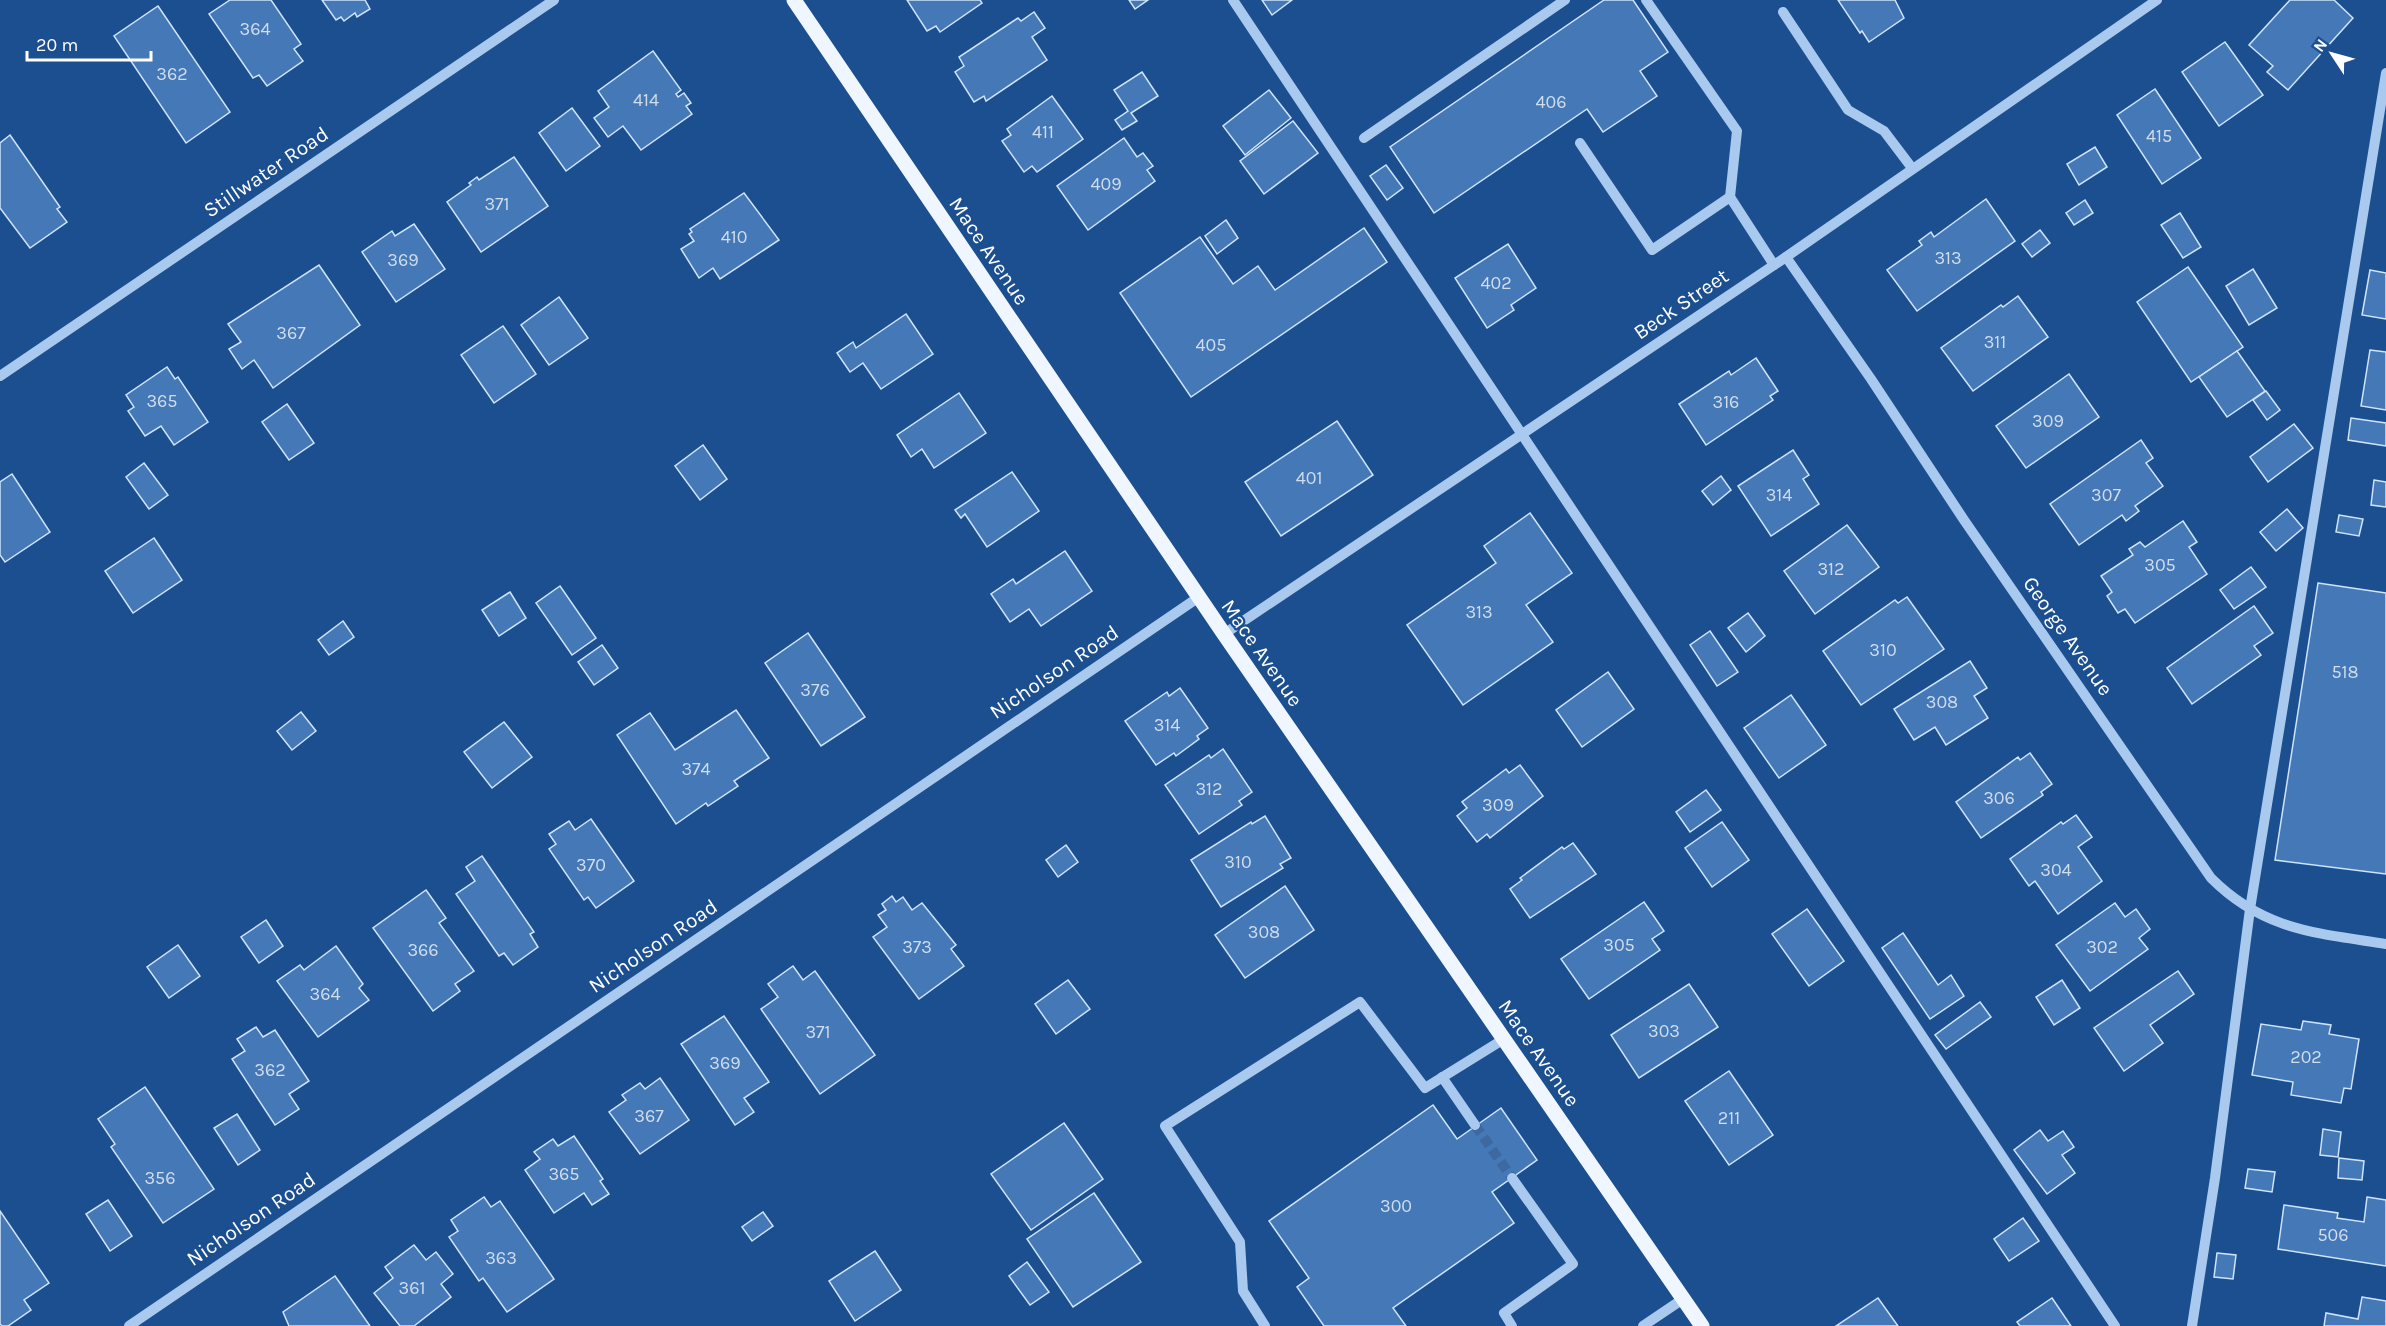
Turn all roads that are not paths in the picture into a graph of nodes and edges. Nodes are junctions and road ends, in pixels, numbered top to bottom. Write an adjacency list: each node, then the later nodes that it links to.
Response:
1 (554, 0): 15 (street, Stillwater Road)
2 (794, 0): 17 (main road, Mace Avenue)
3 (1233, 0): 16 (street)
4 (1565, 0): 9 (street)
5 (1646, 0): 12 (street)
6 (2157, 0): 11 (street, Beck Street)
7 (1783, 12): 11 (street)
8 (2386, 73): 19 (street)
9 (1364, 138)
10 (1580, 143): 12 (street)
11 (1912, 168): 13 (street, Beck Street)
12 (1730, 197): 14 (street)
13 (1786, 257): 14 (street, Beck Street); 19 (street, George Avenue)
14 (1774, 265): 16 (street, Beck Street)
15 (0, 376)
16 (1522, 434): 18 (street, Beck Street); 31 (street)
17 (1199, 597): 18 (main road, Mace Avenue); 26 (street, Nicholson Road)
18 (1224, 634): 21 (main road, Mace Avenue)
19 (2250, 909): 20 (street, George Avenue); 32 (street)
20 (2386, 944)
21 (1504, 1039): 22 (street); 25 (main road, Mace Avenue)
22 (1442, 1077): 23 (street); 27 (street)
23 (1475, 1125)
24 (1512, 1178): 28 (street)
25 (1683, 1299): 29 (street); 30 (main road, Mace Avenue)
26 (129, 1326)
27 (1265, 1326)
28 (1512, 1326)
29 (1643, 1326)
30 (1702, 1326)
31 (2115, 1326)
32 (2192, 1326)

